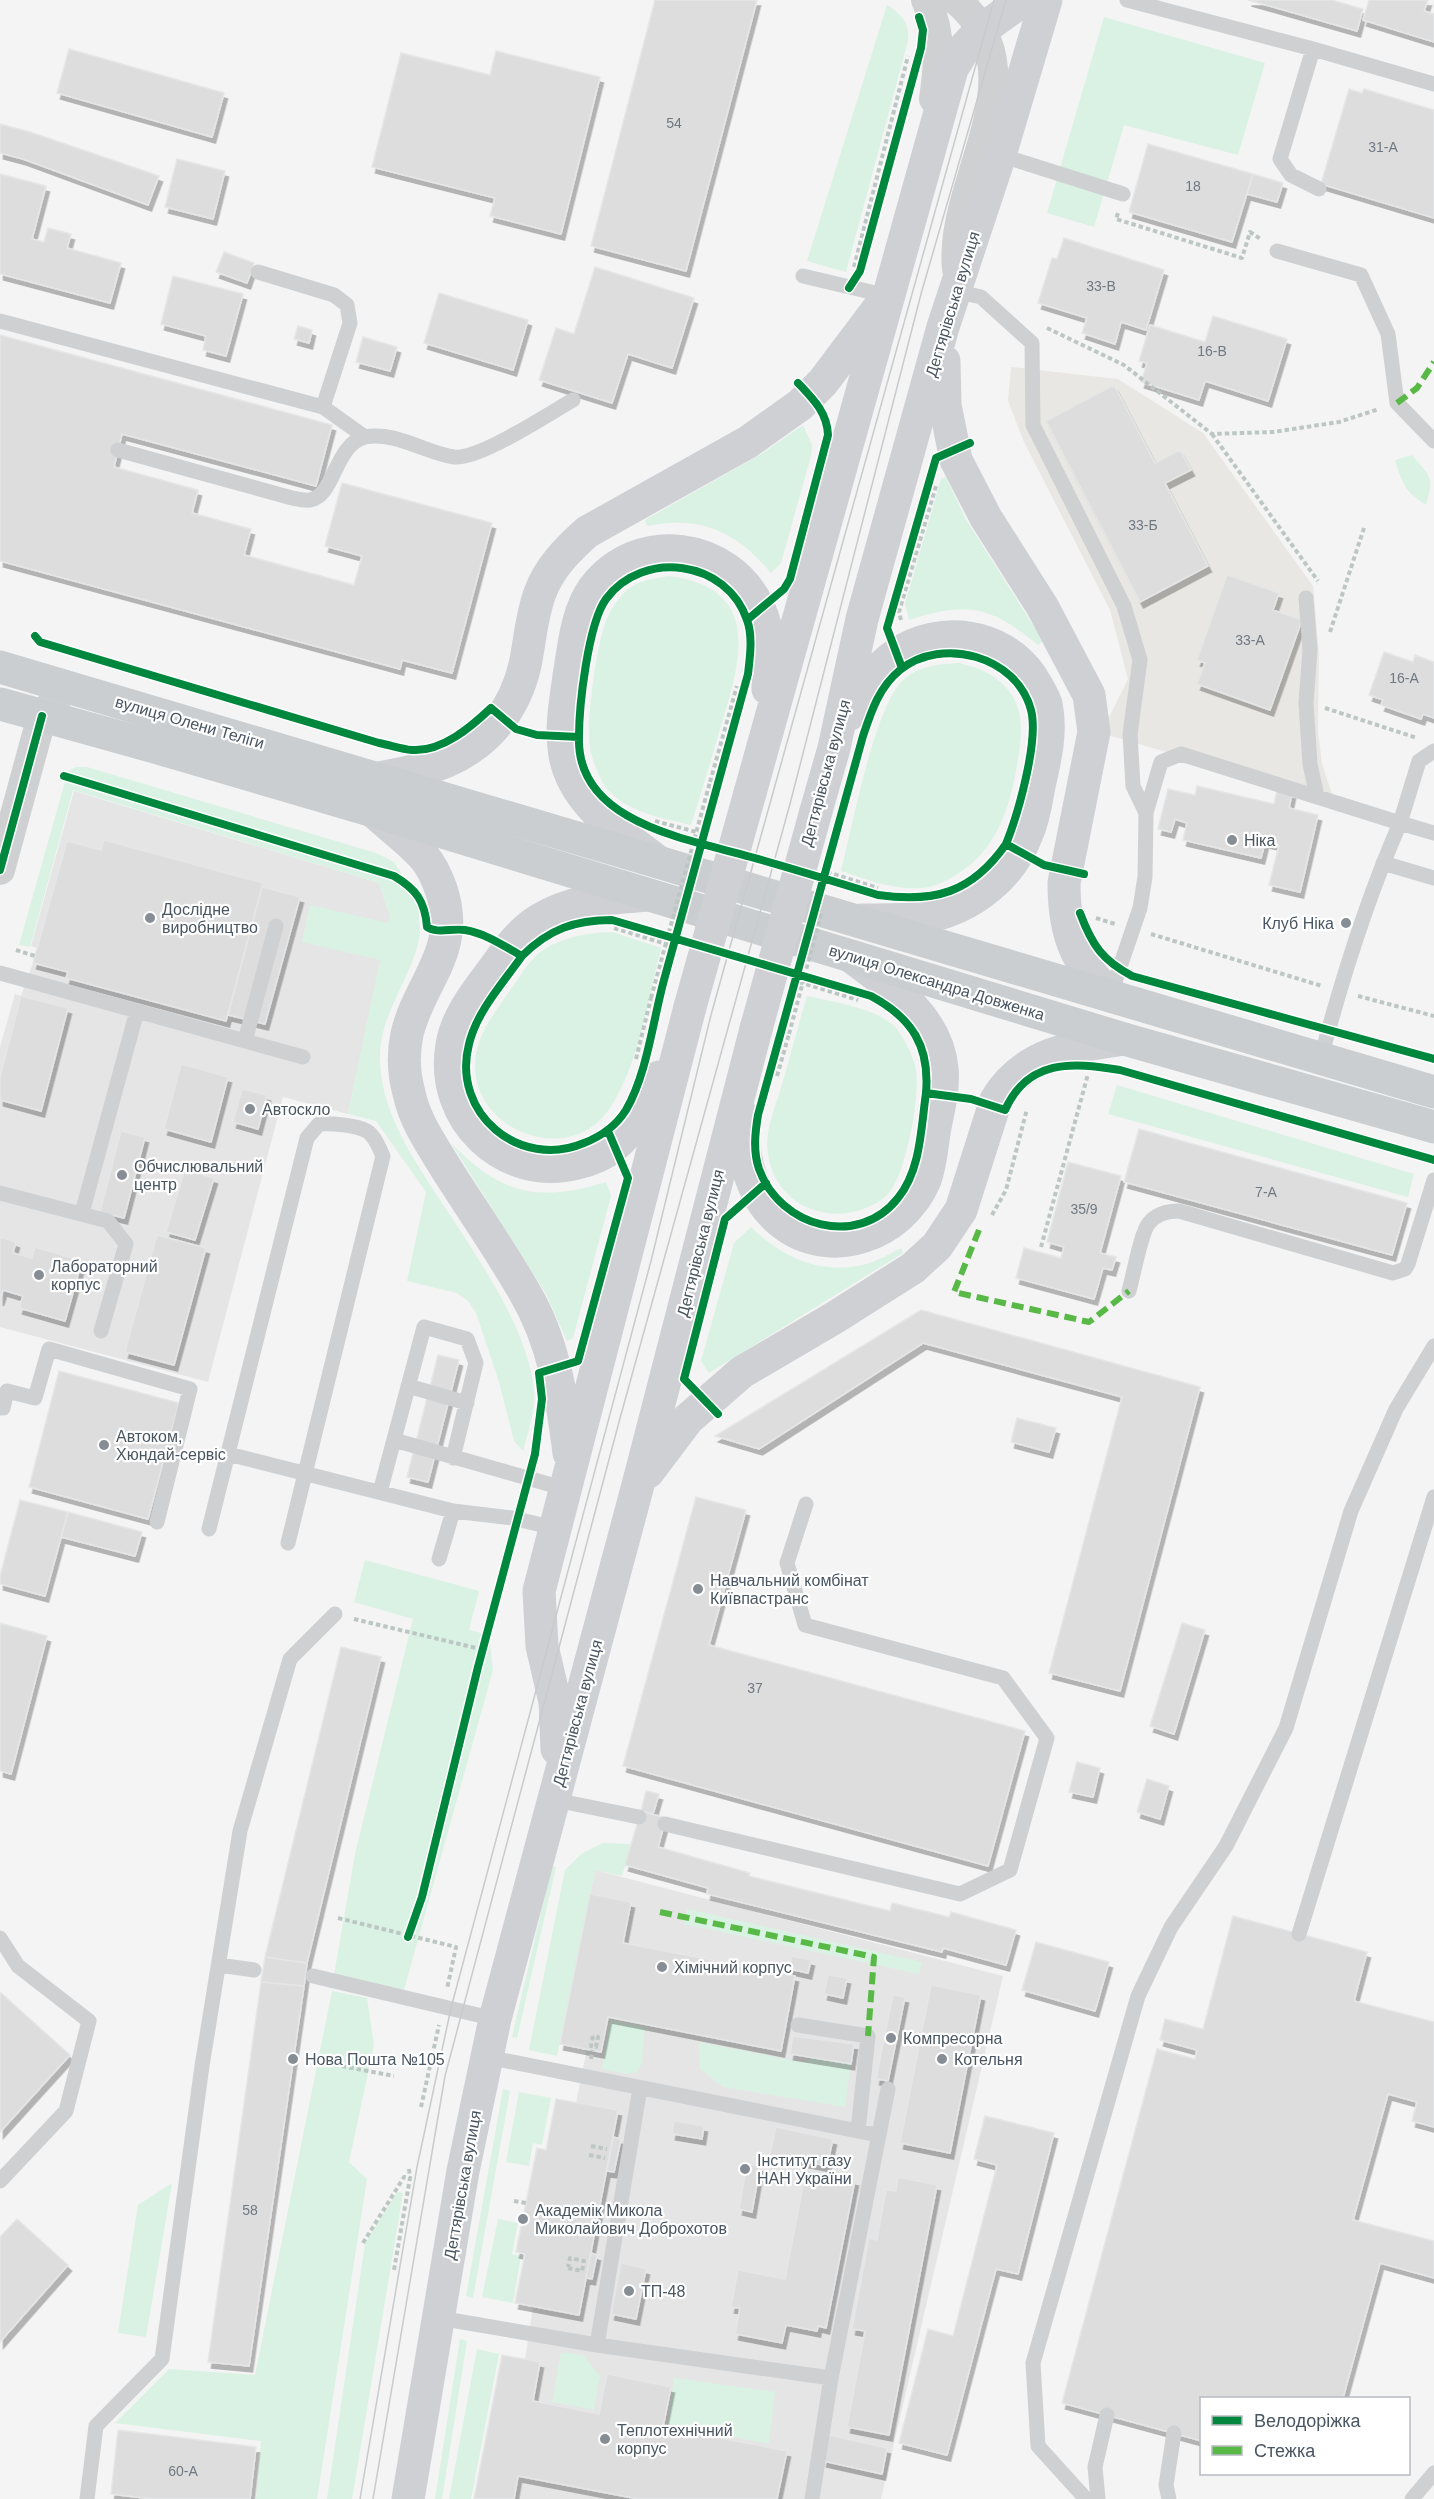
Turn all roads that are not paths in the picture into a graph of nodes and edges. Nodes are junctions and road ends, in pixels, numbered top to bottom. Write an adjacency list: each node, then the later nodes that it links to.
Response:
1 (926, 0): 9 (street)
2 (956, 0): 6 (street)
3 (1023, 0): 6 (main road)
4 (1046, 0): 10 (main road, Дегтярівська вулиця)
5 (1127, 0): 7 (lane)
6 (980, 31): 9 (main road); 16 (street)
7 (1313, 49): 8 (lane); 11 (lane)
8 (1434, 84)
9 (927, 152): 17 (main road)
10 (1000, 155): 12 (lane); 16 (main road, Дегтярівська вулиця)
11 (1319, 189)
12 (1123, 194)
13 (1277, 251): 23 (lane)
14 (258, 272): 21 (lane)
15 (803, 276): 17 (lane)
16 (956, 284): 19 (main road, Дегтярівська вулиця); 36 (lane)
17 (888, 296): 30 (main road); 33 (main road)
18 (0, 321): 21 (lane)
19 (943, 327): 32 (main road, Дегтярівська вулиця); 48 (main road)
20 (573, 400): 22 (lane)
21 (323, 406): 22 (lane)
22 (365, 438): 24 (lane)
23 (1434, 441)
24 (118, 450)
25 (1306, 598): 34 (lane)
26 (0, 667): 27 (main road, вулиця Олени Теліги)
27 (79, 689): 29 (street); 33 (main road, вулиця Олени Теліги)
28 (0, 704): 29 (main road, вулиця Олени Теліги)
29 (42, 716): 35 (main road, вулиця Олени Теліги); 41 (street)
30 (766, 735): 39 (main road); 49 (main road, bridge)
31 (1429, 746): 37 (lane)
32 (834, 748): 44 (main road); 55 (main road, Дегтярівська вулиця, bridge)
33 (380, 778): 39 (main road, вулиця Олександра Довженка)
34 (1317, 796): 36 (lane); 37 (lane)
35 (373, 811): 43 (main road, вулиця Олександра Довженка); 71 (main road)
36 (1146, 813): 48 (lane)
37 (1400, 823): 38 (lane); 40 (lane)
38 (1434, 833)
39 (657, 861): 44 (main road, вулиця Олександра Довженка)
40 (1383, 863): 42 (lane); 54 (lane)
41 (0, 870)
42 (1434, 878)
43 (649, 895): 46 (main road, вулиця Олександра Довженка); 49 (main road)
44 (852, 921): 48 (main road, вулиця Олександра Довженка)
45 (276, 926): 52 (lane)
46 (846, 954): 51 (main road, вулиця Олександра Довженка); 55 (main road)
47 (0, 973): 50 (lane)
48 (1110, 996): 54 (main road, вулиця Олександра Довженка)
49 (690, 1007): 71 (main road)
50 (137, 1011): 52 (lane); 60 (lane)
51 (1124, 1039): 57 (main road, вулиця Олександра Довженка); 72 (main road)
52 (245, 1041): 53 (lane)
53 (303, 1057)
54 (1321, 1058): 56 (main road, вулиця Олександра Довженка)
55 (740, 1086): 72 (main road, Дегтярівська вулиця)
56 (1434, 1092)
57 (1434, 1127)
58 (1434, 1180): 61 (lane)
59 (0, 1193): 60 (lane)
60 (82, 1213): 62 (lane)
61 (1129, 1292)
62 (101, 1331)
63 (1434, 1346): 108 (lane)
64 (408, 1386): 65 (lane); 65 (lane); 67 (lane)
65 (467, 1403): 69 (lane)
66 (0, 1408): 77 (lane)
67 (394, 1440): 69 (lane); 73 (lane)
68 (228, 1454): 70 (lane); 70 (lane); 79 (lane)
69 (453, 1458): 71 (lane)
70 (305, 1473): 73 (lane); 80 (lane)
71 (568, 1479): 78 (main road)
72 (638, 1485): 83 (main road, Дегтярівська вулиця)
73 (380, 1492): 76 (lane)
74 (1434, 1497): 86 (lane)
75 (806, 1504): 85 (lane)
76 (453, 1511): 78 (lane); 81 (lane)
77 (157, 1522)
78 (555, 1528): 83 (main road)
79 (209, 1529)
80 (288, 1543)
81 (440, 1560)
82 (335, 1614): 88 (lane)
83 (557, 1790): 84 (lane); 91 (main road, Дегтярівська вулиця)
84 (639, 1817)
85 (665, 1824)
86 (1299, 1934)
87 (0, 1938): 98 (lane)
88 (219, 1965): 89 (lane); 105 (lane)
89 (254, 1970)
90 (313, 1976): 91 (lane)
91 (495, 2019): 93 (main road, Дегтярівська вулиця)
92 (798, 2025): 96 (lane)
93 (487, 2057): 94 (lane); 99 (main road, Дегтярівська вулиця)
94 (640, 2088): 96 (lane); 100 (lane)
95 (888, 2089): 97 (lane)
96 (858, 2131): 97 (lane)
97 (878, 2135): 101 (lane)
98 (0, 2181)
99 (439, 2318): 100 (lane); 106 (main road, Дегтярівська вулиця)
100 (597, 2345): 101 (lane)
101 (831, 2378): 107 (lane)
102 (1107, 2415): 109 (lane)
103 (1174, 2433): 110 (lane)
104 (1434, 2474): 111 (lane)
105 (87, 2499)
106 (408, 2499)
107 (812, 2499)
108 (1086, 2499)
109 (1098, 2499)
110 (1169, 2499)
111 (1412, 2499)

